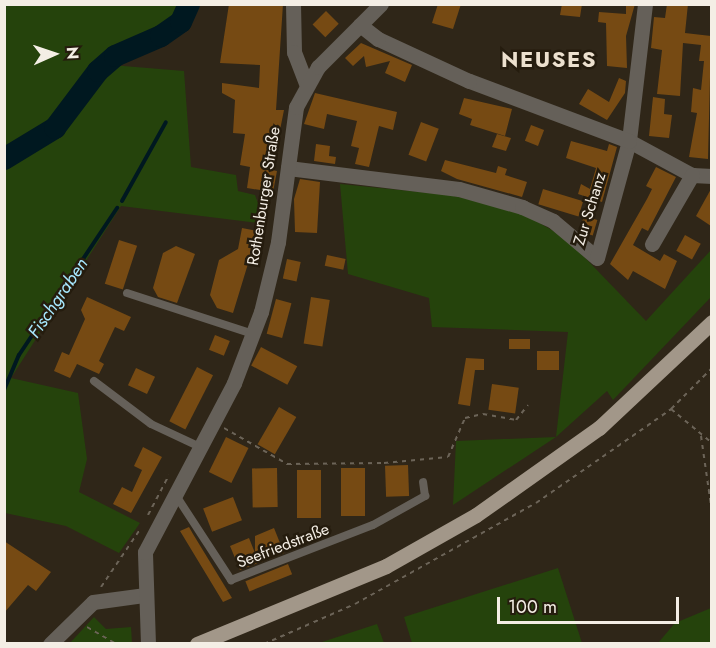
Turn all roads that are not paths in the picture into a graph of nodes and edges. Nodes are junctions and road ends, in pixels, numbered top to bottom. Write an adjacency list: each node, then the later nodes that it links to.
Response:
1 (293, 4): 5 (street)
2 (381, 4): 4 (street, Rothenburger Straße)
3 (645, 4): 6 (street)
4 (360, 25): 5 (street, Rothenburger Straße); 6 (street)
5 (306, 83): 7 (street, Rothenburger Straße)
6 (629, 141): 7 (street, Zur Schanz); 8 (street)
7 (288, 168): 13 (street, Rothenburger Straße)
8 (692, 175): 9 (street); 10 (street)
9 (711, 176)
10 (652, 244)
11 (127, 293): 13 (lane)
12 (711, 322): 21 (main road)
13 (253, 334): 15 (street, Rothenburger Straße)
14 (94, 381): 15 (lane)
15 (200, 447): 17 (street, Rothenburger Straße)
16 (423, 482): 17 (lane, Seefriedstraße)
17 (174, 493): 18 (street, Rothenburger Straße)
18 (144, 595): 19 (street); 20 (street, Rothenburger Straße)
19 (50, 644)
20 (148, 644)
21 (197, 644)

